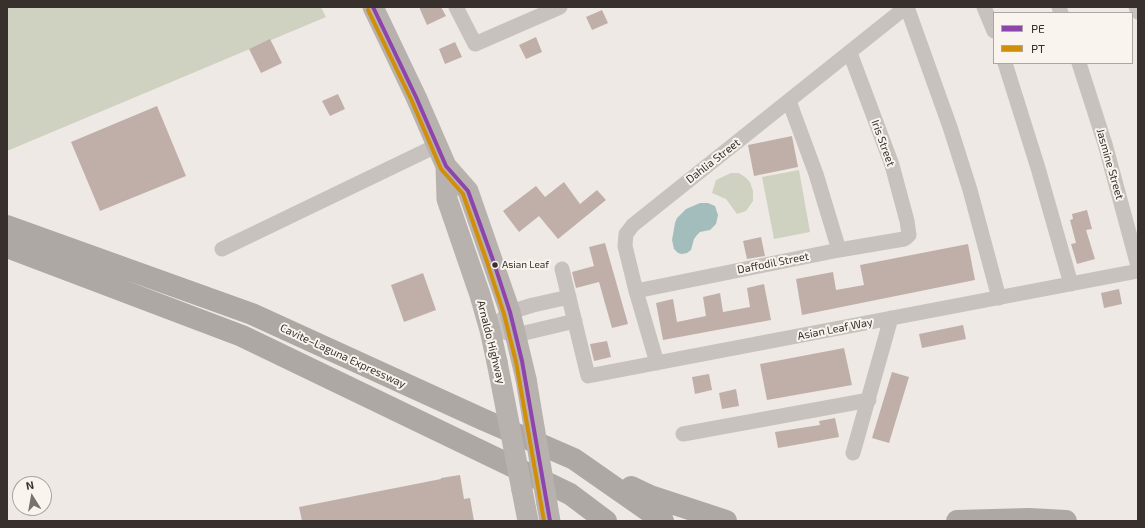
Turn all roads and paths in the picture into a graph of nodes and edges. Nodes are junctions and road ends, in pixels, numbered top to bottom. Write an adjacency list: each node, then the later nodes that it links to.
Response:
1 (373, 7): 14 (main road, Arnaldo Highway)
2 (456, 7): 7 (street)
3 (560, 7): 7 (street)
4 (907, 7): 10 (street, Dahlia Street); 27 (street)
5 (984, 7): 9 (street)
6 (1136, 7): 8 (street)
7 (538, 11)
8 (1138, 12)
9 (993, 29)
10 (850, 53): 13 (street, Dahlia Street); 17 (street, Iris Street)
11 (1005, 64): 24 (street)
12 (1079, 64): 21 (street, Jasmine Street)
13 (789, 101): 20 (street); 25 (street, Dahlia Street)
14 (438, 145): 15 (main road, Arnaldo Highway); 19 (street)
15 (446, 166): 28 (main road, Arnaldo Highway); 31 (main road, Arnaldo Highway)
16 (7, 226): 37 (highway, Cavite–Laguna Expressway)
17 (909, 235): 20 (street, Daffodil Street)
18 (7, 247): 40 (highway)
19 (222, 249)
20 (839, 250): 25 (street, Daffodil Street)
21 (1138, 266)
22 (562, 268): 26 (street, Asian Leaf Way)
23 (1138, 271): 24 (street, Asian Leaf Way)
24 (1071, 284): 27 (street, Asian Leaf Way)
25 (636, 291): 33 (street, Dahlia Street)
26 (569, 297): 28 (street); 30 (street, Asian Leaf Way)
27 (999, 298): 29 (street, Asian Leaf Way)
28 (510, 312): 31 (street); 32 (main road, Arnaldo Highway)
29 (890, 318): 33 (street, Asian Leaf Way); 34 (street)
30 (575, 321): 32 (street); 33 (street, Asian Leaf Way)
31 (490, 330): 32 (street); 39 (main road, Arnaldo Highway, bridge)
32 (516, 335): 38 (main road, Arnaldo Highway, bridge)
33 (657, 363)
34 (868, 400): 35 (street); 36 (street)
35 (683, 434)
36 (853, 453)
37 (574, 458): 41 (highway, Cavite–Laguna Expressway); 42 (highway)
38 (548, 513)
39 (528, 521)
40 (606, 521)
41 (662, 521)
42 (726, 521)
43 (957, 521): 44 (highway)
44 (1066, 521)

